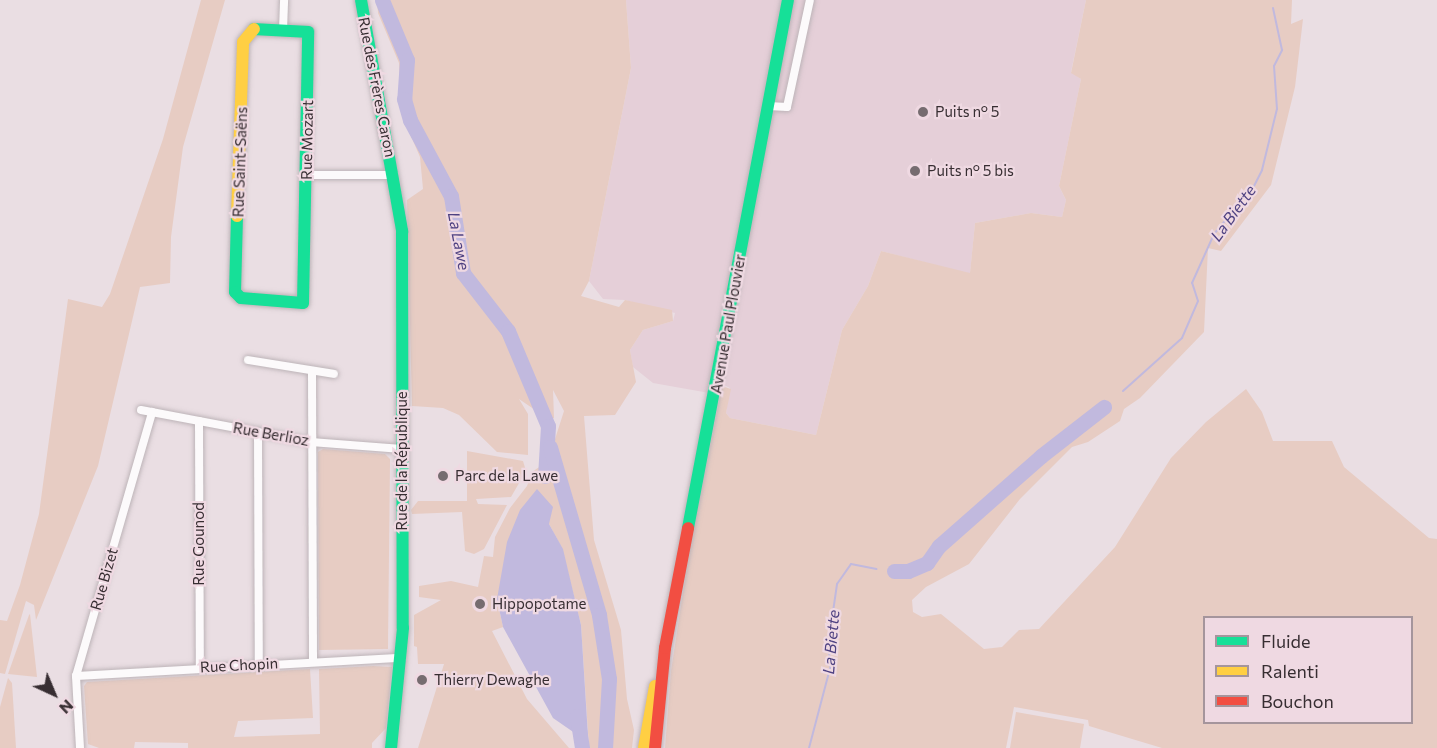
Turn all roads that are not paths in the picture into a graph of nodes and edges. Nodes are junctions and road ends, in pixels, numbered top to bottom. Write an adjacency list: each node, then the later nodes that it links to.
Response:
1 (284, 0): 6 (street)
2 (361, 0): 9 (main road, Rue des Frères Caron)
3 (788, 0): 7 (main road, Avenue Paul Plouvier)
4 (810, 0): 7 (street)
5 (254, 29): 6 (main road, Rue Mozart); 10 (main road, Rue Saint-Saëns)
6 (283, 31): 8 (main road, Rue Mozart)
7 (768, 106): 20 (main road, Avenue Paul Plouvier)
8 (307, 175): 9 (street); 10 (main road, Rue Mozart)
9 (394, 175): 19 (main road, Rue de la République)
10 (303, 303)
11 (248, 360): 12 (street)
12 (312, 371): 13 (street); 18 (street)
13 (334, 374)
14 (141, 410): 15 (street, Rue Berlioz)
15 (152, 412): 16 (street, Rue Berlioz); 25 (street, Rue Bizet)
16 (199, 421): 17 (street, Rue Berlioz); 24 (street, Rue Gounod)
17 (258, 432): 18 (street, Rue Berlioz); 23 (street)
18 (311, 442): 19 (street, Rue Berlioz); 22 (street)
19 (402, 449): 21 (main road, Rue de la République)
20 (665, 648): 28 (main road, Avenue Paul Plouvier); 29 (main road, Avenue Paul Plouvier)
21 (402, 658): 22 (street, Rue Chopin); 27 (main road, Rue de la République)
22 (313, 662): 23 (street, Rue Chopin)
23 (259, 664): 24 (street, Rue Chopin)
24 (200, 666): 25 (street, Rue Chopin)
25 (76, 676): 26 (street, Rue Bizet)
26 (81, 747)
27 (391, 748)
28 (646, 748)
29 (655, 748)

